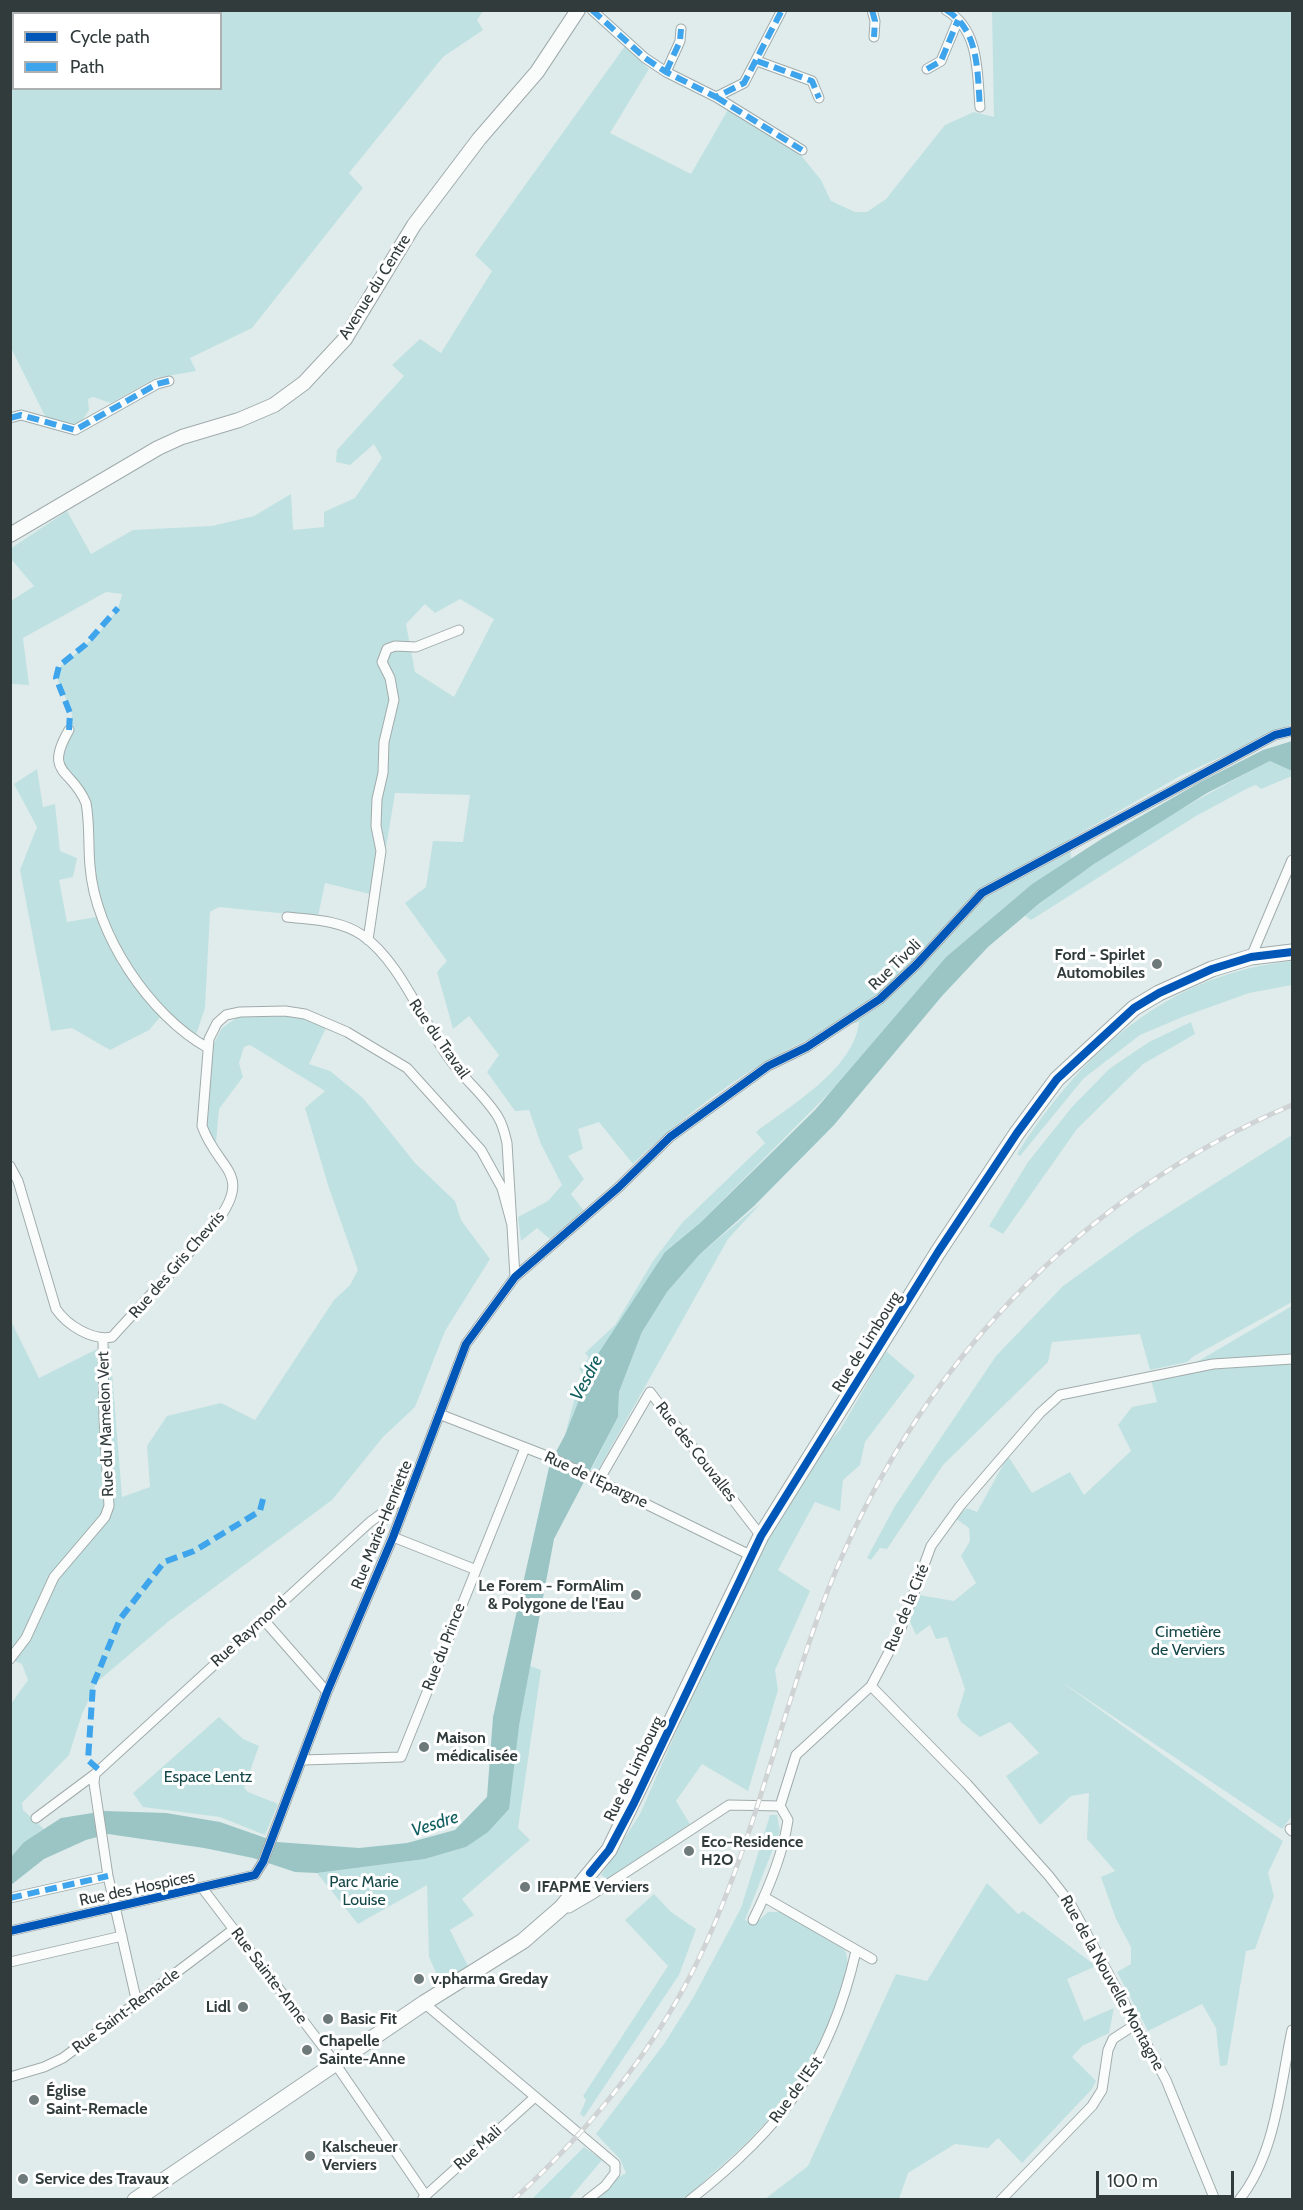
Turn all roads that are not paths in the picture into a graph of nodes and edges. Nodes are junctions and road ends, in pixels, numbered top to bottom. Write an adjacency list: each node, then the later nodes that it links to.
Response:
1 (578, 10): 18 (street, Avenue du Centre)
2 (592, 10): 11 (street)
3 (782, 10): 9 (street)
4 (872, 10): 8 (street)
5 (946, 10): 6 (street)
6 (958, 20): 10 (street); 14 (street)
7 (681, 29): 11 (street)
8 (874, 38)
9 (757, 61): 12 (street); 13 (street)
10 (927, 69)
11 (666, 72): 12 (street)
12 (716, 97): 15 (street)
13 (819, 98)
14 (980, 107)
15 (802, 150)
16 (169, 381): 17 (street)
17 (10, 418)
18 (10, 535)
19 (459, 630): 24 (street)
20 (69, 730): 27 (street)
21 (1293, 731): 30 (street, Rue Tivoli)
22 (1293, 860): 26 (street)
23 (287, 917): 24 (street, Rue du Travail)
24 (368, 940): 29 (street, Rue du Travail)
25 (1293, 952): 26 (main road, Rue de Limbourg)
26 (1251, 957): 38 (main road, Rue de Limbourg)
27 (208, 1048): 29 (street, Rue des Gris Chevris); 32 (street, Rue des Gris Chevris)
28 (10, 1166): 32 (street)
29 (512, 1225): 31 (street)
30 (538, 1257): 31 (street, Rue Marie-Henriette)
31 (515, 1277): 34 (street, Rue Marie-Henriette)
32 (108, 1338): 43 (street, Rue du Mamelon Vert)
33 (1293, 1359): 44 (street, Rue de la Cité)
34 (439, 1414): 35 (street, Rue de l'Epargne); 37 (street, Rue Marie-Henriette)
35 (525, 1448): 36 (street, Rue de l'Epargne); 41 (street, Rue du Prince)
36 (596, 1479): 38 (street, Rue des Couvalles); 40 (street, Rue de l'Epargne)
37 (406, 1496): 39 (street, Rue Marie-Henriette); 42 (street, Rue Raymond)
38 (761, 1536): 40 (main road, Rue de Limbourg)
39 (393, 1537): 41 (street); 45 (street, Rue Marie-Henriette)
40 (750, 1555): 56 (main road, Rue de Limbourg)
41 (474, 1569): 46 (street, Rue du Prince)
42 (263, 1619): 45 (street); 47 (street, Rue Raymond)
43 (10, 1659)
44 (871, 1686): 48 (street, Rue de la Cité); 66 (street, Rue de la Nouvelle Montagne)
45 (327, 1692): 46 (street, Rue Marie-Henriette)
46 (303, 1760): 50 (street, Rue Marie-Henriette)
47 (95, 1774): 49 (street, Rue Raymond); 51 (street)
48 (780, 1806): 53 (street, Rue de la Cité); 56 (street)
49 (36, 1818)
50 (263, 1862): 52 (street, Rue des Hospices)
51 (108, 1876): 54 (street); 55 (street)
52 (203, 1889): 55 (street, Rue des Hospices); 58 (street, Rue Sainte-Anne)
53 (764, 1897): 57 (street, Rue de la Cité); 61 (street)
54 (10, 1898)
55 (115, 1908): 59 (street, Rue des Hospices); 60 (street)
56 (561, 1908): 65 (main road, Rue de Limbourg)
57 (753, 1920)
58 (234, 1929): 64 (street, Rue Saint-Remacle); 68 (street, Rue Sainte-Anne)
59 (10, 1931)
60 (122, 1936): 63 (street); 64 (street)
61 (856, 1951): 62 (street); 74 (street, Rue de l'Est)
62 (872, 1959)
63 (10, 1962)
64 (137, 2003): 69 (street, Rue Saint-Remacle)
65 (424, 2003): 68 (main road, Rue de Limbourg); 70 (street)
66 (1136, 2024): 75 (street); 76 (street, Rue de la Nouvelle Montagne)
67 (1293, 2030): 77 (street)
68 (334, 2064): 71 (street, Rue Sainte-Anne); 72 (main road, Rue de Limbourg)
69 (10, 2077)
70 (535, 2097): 71 (street, Rue Mali); 73 (street)
71 (424, 2198)
72 (135, 2199)
73 (587, 2199)
74 (690, 2199)
75 (1001, 2199)
76 (1215, 2199)
77 (1239, 2199)

